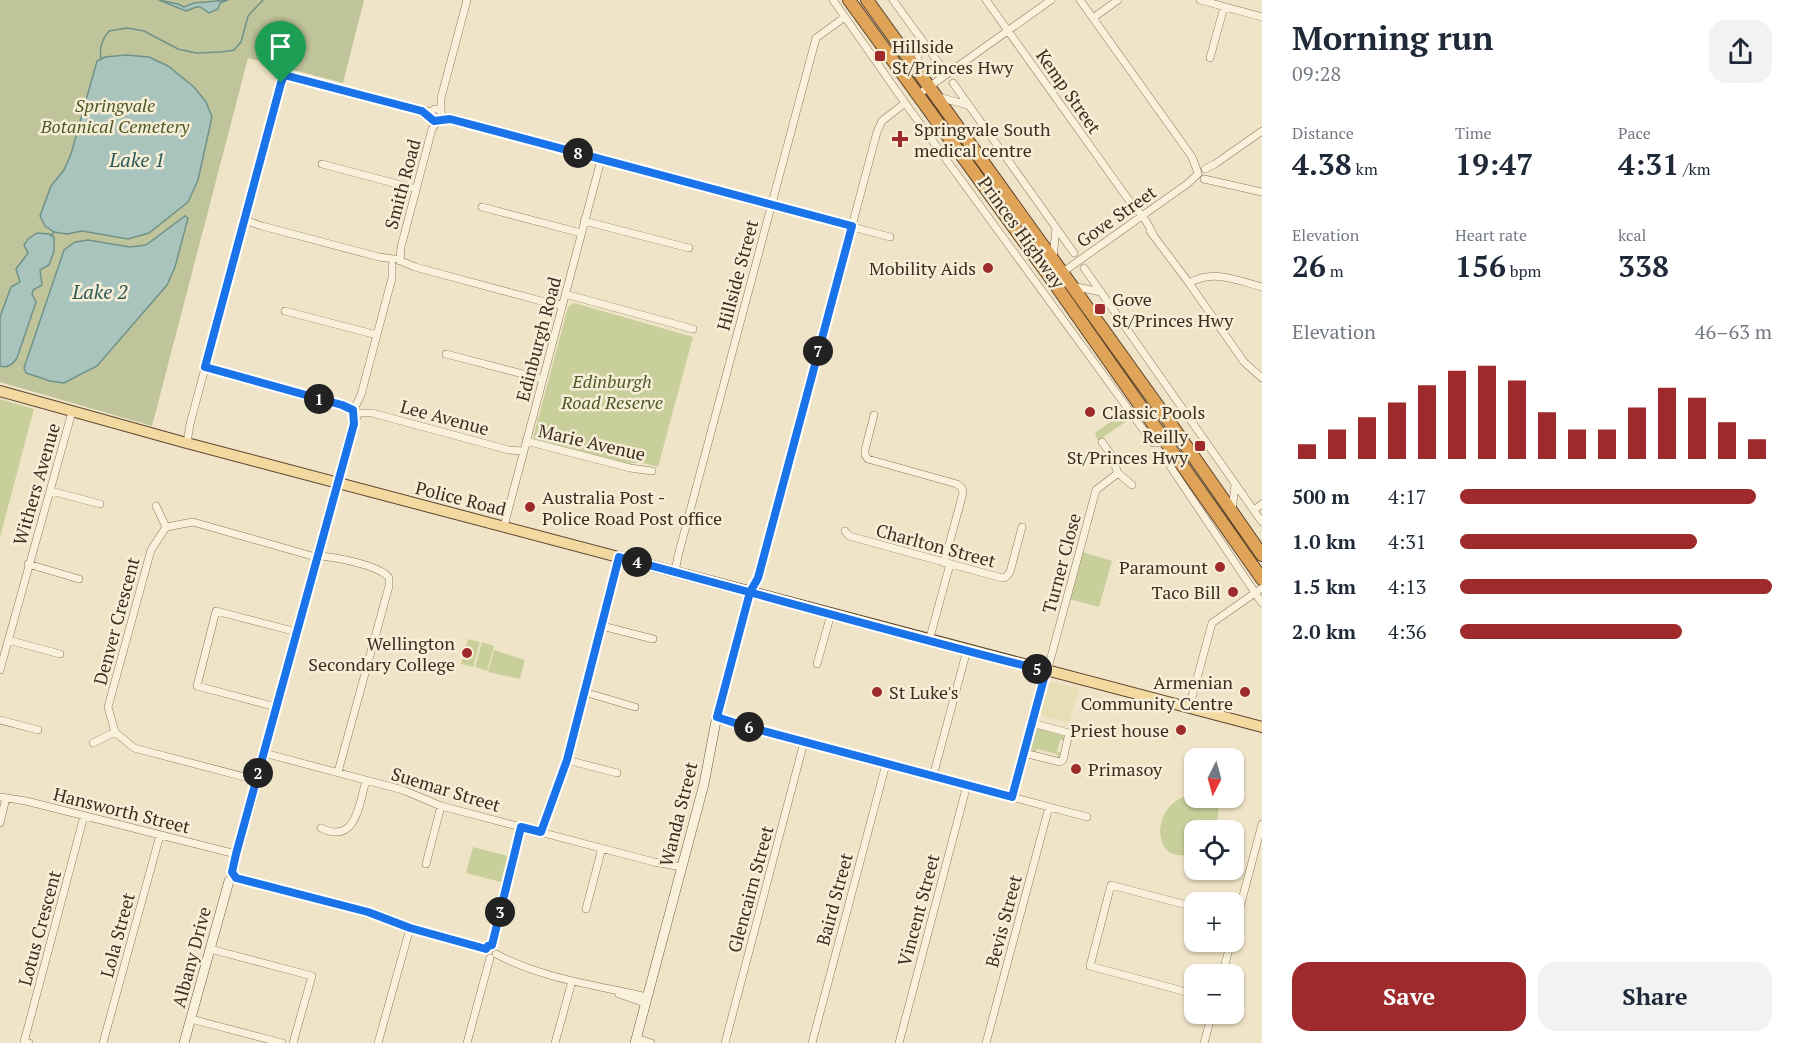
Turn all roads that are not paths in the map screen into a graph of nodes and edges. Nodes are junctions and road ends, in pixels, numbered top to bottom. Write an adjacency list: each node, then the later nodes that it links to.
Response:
1 (467, 0): 25 (street)
2 (833, 0): 13 (street, Princes Highway)
3 (849, 0): 22 (highway, Princes Highway)
4 (867, 0): 19 (highway, Princes Highway)
5 (893, 0): 16 (street)
6 (986, 0): 15 (street, Kemp Street)
7 (1051, 0): 15 (street)
8 (1080, 0): 14 (street)
9 (1118, 0): 14 (street)
10 (1200, 0): 11 (street)
11 (1224, 7): 12 (street); 17 (street)
12 (1262, 16)
13 (845, 17): 23 (street, Princes Highway); 34 (street, Hillside Street)
14 (1094, 18): 31 (street)
15 (1008, 31): 21 (street); 36 (street, Kemp Street)
16 (920, 38): 18 (street); 19 (street)
17 (1210, 58)
18 (939, 65)
19 (917, 69): 21 (highway, Princes Highway)
20 (953, 83): 24 (street, Princes Highway)
21 (933, 92): 22 (street); 24 (street); 45 (highway, Princes Highway)
22 (918, 94): 28 (highway, Princes Highway)
23 (905, 103): 26 (street, Princes Highway); 39 (street)
24 (968, 105): 40 (street, Princes Highway)
25 (436, 115): 29 (street); 32 (street, Smith Road); 38 (street)
26 (924, 128): 28 (street); 53 (street, Princes Highway)
27 (1262, 131): 31 (street, Gove Street)
28 (951, 140): 49 (highway, Princes Highway)
29 (601, 160): 34 (street); 37 (street, Edinburgh Road)
30 (322, 164): 32 (street)
31 (1204, 174): 33 (street); 36 (street, Gove Street)
32 (416, 189): 46 (street, Smith Road)
33 (1262, 192)
34 (771, 205): 39 (street); 96 (street, Hillside Street)
35 (482, 207): 41 (street)
36 (1140, 217): 48 (street, Gove Street); 50 (street, Kemp Street)
37 (584, 220): 41 (street, Edinburgh Road); 43 (street)
38 (244, 222): 46 (street); 61 (street)
39 (852, 226): 42 (street); 101 (street)
40 (1056, 228): 44 (street, Princes Highway); 45 (street)
41 (581, 232): 55 (street, Edinburgh Road)
42 (890, 237)
43 (689, 248)
44 (1074, 253)
45 (1053, 258): 48 (highway, Princes Highway)
46 (396, 262): 56 (street); 59 (street)
47 (1084, 268): 54 (street)
48 (1063, 273): 49 (highway); 51 (highway, Princes Highway)
49 (1052, 280): 53 (street); 65 (highway, Princes Highway)
50 (1189, 282): 52 (street); 62 (street, Kemp Street)
51 (1072, 286): 54 (street); 85 (highway, Princes Highway)
52 (1262, 287)
53 (1041, 288): 65 (street, Princes Highway)
54 (1101, 292): 78 (street)
55 (565, 294): 56 (street, Edinburgh Road); 58 (street)
56 (562, 306): 63 (street, Edinburgh Road)
57 (285, 311): 59 (street)
58 (693, 329)
59 (377, 335): 66 (street)
60 (446, 354): 63 (street)
61 (205, 369): 66 (street, Lee Avenue); 70 (street)
62 (1262, 378)
63 (542, 380): 69 (street, Edinburgh Road)
64 (0, 391): 67 (main road, Police Road)
65 (1124, 393): 72 (highway, Princes Highway)
66 (357, 409): 73 (street, Lee Avenue); 74 (street)
67 (72, 412): 70 (main road, Police Road); 80 (street, Withers Avenue)
68 (874, 415): 94 (street)
69 (526, 441): 73 (street, Edinburgh Road); 75 (street, Marie Avenue)
70 (185, 442): 77 (main road, Police Road)
71 (1102, 442): 76 (street)
72 (1171, 447): 98 (highway, Princes Highway); 100 (street, Princes Highway)
73 (523, 453): 87 (street, Edinburgh Road)
74 (345, 455): 77 (street); 77 (street)
75 (652, 471)
76 (1119, 473): 79 (street); 113 (street, Turner Close)
77 (341, 484): 87 (main road, Police Road); 92 (street, Albany Drive)
78 (1235, 484): 84 (street); 85 (street)
79 (1132, 485)
80 (51, 491): 81 (street); 95 (street, Withers Avenue)
81 (100, 504)
82 (1262, 504): 84 (street)
83 (156, 506): 88 (street)
84 (1254, 510): 86 (street)
85 (1232, 512): 91 (highway, Princes Highway)
86 (1262, 522)
87 (504, 526): 93 (main road, Police Road)
88 (166, 527): 92 (street); 123 (street, Denver Crescent)
89 (1022, 527): 94 (street, Charlton Street)
90 (845, 531): 94 (street, Charlton Street)
91 (1262, 555)
92 (317, 556): 105 (street, Albany Drive); 130 (street)
93 (619, 557): 96 (main road, Police Road); 104 (street)
94 (947, 563): 108 (street)
95 (28, 564): 97 (street); 106 (street, Withers Avenue)
96 (673, 572): 101 (main road, Police Road)
97 (79, 579)
98 (1262, 579)
99 (1262, 588): 100 (street)
100 (1255, 592): 102 (street, Princes Highway); 117 (street)
101 (755, 594): 103 (main road, Police Road); 118 (street, Wanda Street)
102 (1262, 603)
103 (831, 614): 108 (main road, Police Road); 111 (street)
104 (602, 626): 107 (street); 114 (street)
105 (297, 632): 116 (street, Albany Drive); 116 (street)
106 (8, 639): 110 (street); 112 (street, Withers Avenue)
107 (653, 639)
108 (929, 640): 109 (main road, Police Road)
109 (967, 650): 113 (main road, Police Road); 132 (street)
110 (60, 654)
111 (817, 664)
112 (0, 670)
113 (1047, 671): 117 (main road, Police Road); 120 (street, Turner Close)
114 (584, 692): 115 (street); 128 (street)
115 (635, 706)
116 (276, 707): 126 (street, Albany Drive)
117 (1189, 708): 121 (main road, Police Road)
118 (716, 719): 124 (street); 151 (street, Wanda Street)
119 (0, 720): 122 (street)
120 (1032, 723): 127 (street, Turner Close); 127 (street)
121 (1262, 727)
122 (38, 730)
123 (114, 732): 125 (street); 133 (street)
124 (804, 742): 129 (street); 175 (street, Glencairn Street)
125 (93, 743)
126 (264, 753): 130 (street, Suemar Street); 133 (street, Albany Drive)
127 (1024, 753): 136 (street, Turner Close)
128 (567, 760): 131 (street); 146 (street)
129 (885, 764): 132 (street); 176 (street, Baird Street)
130 (338, 772): 134 (street, Suemar Street)
131 (617, 773)
132 (933, 776): 135 (street)
133 (256, 780): 149 (street, Albany Drive)
134 (366, 780): 138 (street, Suemar Street); 145 (street)
135 (967, 785): 136 (street); 177 (street, Vincent Street)
136 (1012, 797): 139 (street)
137 (3, 798): 140 (street, Hansworth Street); 142 (street)
138 (441, 806): 144 (street, Suemar Street); 150 (street)
139 (1048, 807): 141 (street); 178 (street, Bevis Street)
140 (84, 816): 147 (street, Hansworth Street); 166 (street, Lotus Crescent)
141 (1088, 817)
142 (0, 823)
143 (1262, 824): 153 (street)
144 (521, 827): 146 (street, Suemar Street); 157 (street)
145 (321, 828)
146 (541, 832): 148 (street, Suemar Street)
147 (160, 835): 149 (street, Hansworth Street); 167 (street, Lola Street)
148 (602, 848): 151 (street, Suemar Street); 155 (street)
149 (236, 854): 152 (street, Albany Drive)
150 (426, 864)
151 (681, 869): 162 (street, Wanda Street)
152 (232, 877): 156 (street); 158 (street, Albany Drive)
153 (1242, 892)
154 (1184, 904): 161 (street)
155 (586, 909)
156 (410, 928): 157 (street); 171 (street)
157 (489, 947): 159 (street)
158 (210, 949): 163 (street, Albany Drive); 170 (street)
159 (493, 956): 160 (street); 172 (street)
160 (572, 981): 162 (street); 173 (street)
161 (1184, 991)
162 (646, 1000): 165 (street, Wanda Street)
163 (191, 1019): 168 (street, Albany Drive); 169 (street)
164 (1209, 1024): 179 (street)
165 (636, 1041): 174 (street)
166 (29, 1043)
167 (103, 1043)
168 (184, 1043)
169 (282, 1043)
170 (293, 1043)
171 (378, 1043)
172 (468, 1043)
173 (555, 1043)
174 (651, 1043)
175 (725, 1043)
176 (812, 1043)
177 (899, 1043)
178 (986, 1043)
179 (1204, 1043)

